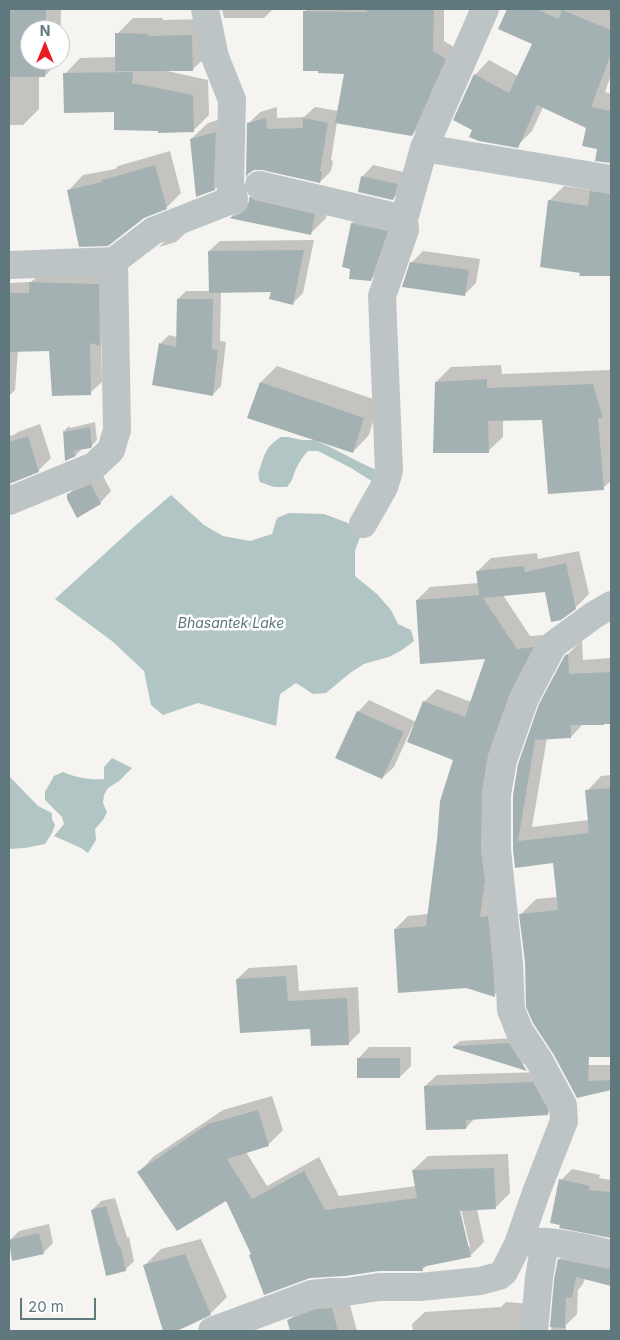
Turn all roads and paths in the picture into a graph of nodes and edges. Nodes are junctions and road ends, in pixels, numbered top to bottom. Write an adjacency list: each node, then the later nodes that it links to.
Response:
1 (205, 9): 7 (street)
2 (485, 9): 3 (street)
3 (424, 148): 4 (street); 6 (street)
4 (611, 179)
5 (259, 185): 6 (street)
6 (404, 218): 10 (street)
7 (114, 261): 8 (street); 9 (street)
8 (9, 265)
9 (9, 501)
10 (363, 524)
11 (611, 605): 13 (street)
12 (545, 1242): 13 (street); 14 (street); 16 (street)
13 (518, 1244): 15 (street)
14 (611, 1254)
15 (212, 1331)
16 (534, 1331)

